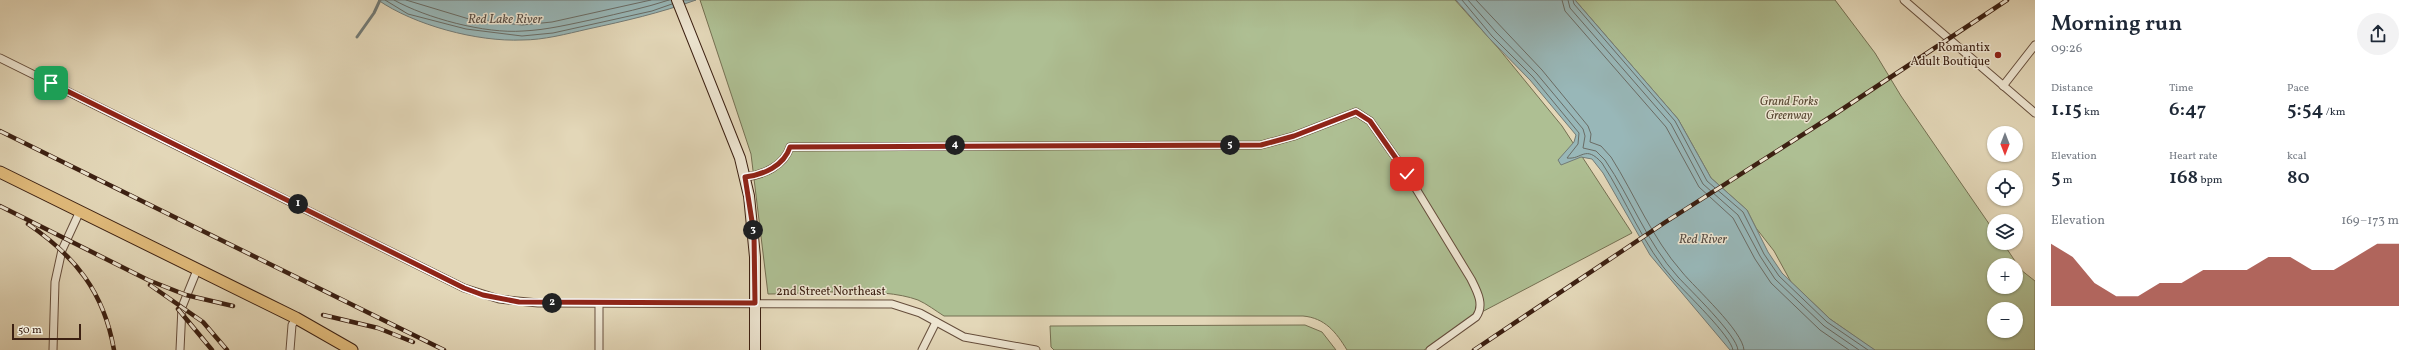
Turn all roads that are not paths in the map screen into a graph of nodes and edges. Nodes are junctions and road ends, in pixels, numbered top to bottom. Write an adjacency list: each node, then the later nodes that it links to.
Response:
1 (677, 0): 8 (street)
2 (1904, 0): 5 (street)
3 (2035, 45): 5 (street)
4 (0, 58): 12 (street, 2nd Street Northeast)
5 (2003, 86): 6 (street)
6 (2035, 113)
7 (0, 172): 9 (main road)
8 (745, 177): 11 (street); 23 (street)
9 (80, 211): 10 (main road); 15 (street)
10 (197, 270): 13 (main road); 16 (street)
11 (755, 303): 12 (street, 2nd Street Northeast); 14 (street, 2nd Street Northeast); 20 (street)
12 (599, 304): 19 (street)
13 (296, 318): 17 (street); 18 (main road)
14 (936, 322): 21 (street); 22 (street, 2nd Street Northeast)
15 (53, 350)
16 (180, 350)
17 (290, 350)
18 (352, 350)
19 (599, 350)
20 (755, 350)
21 (922, 350)
22 (1036, 350)
23 (1430, 350)

